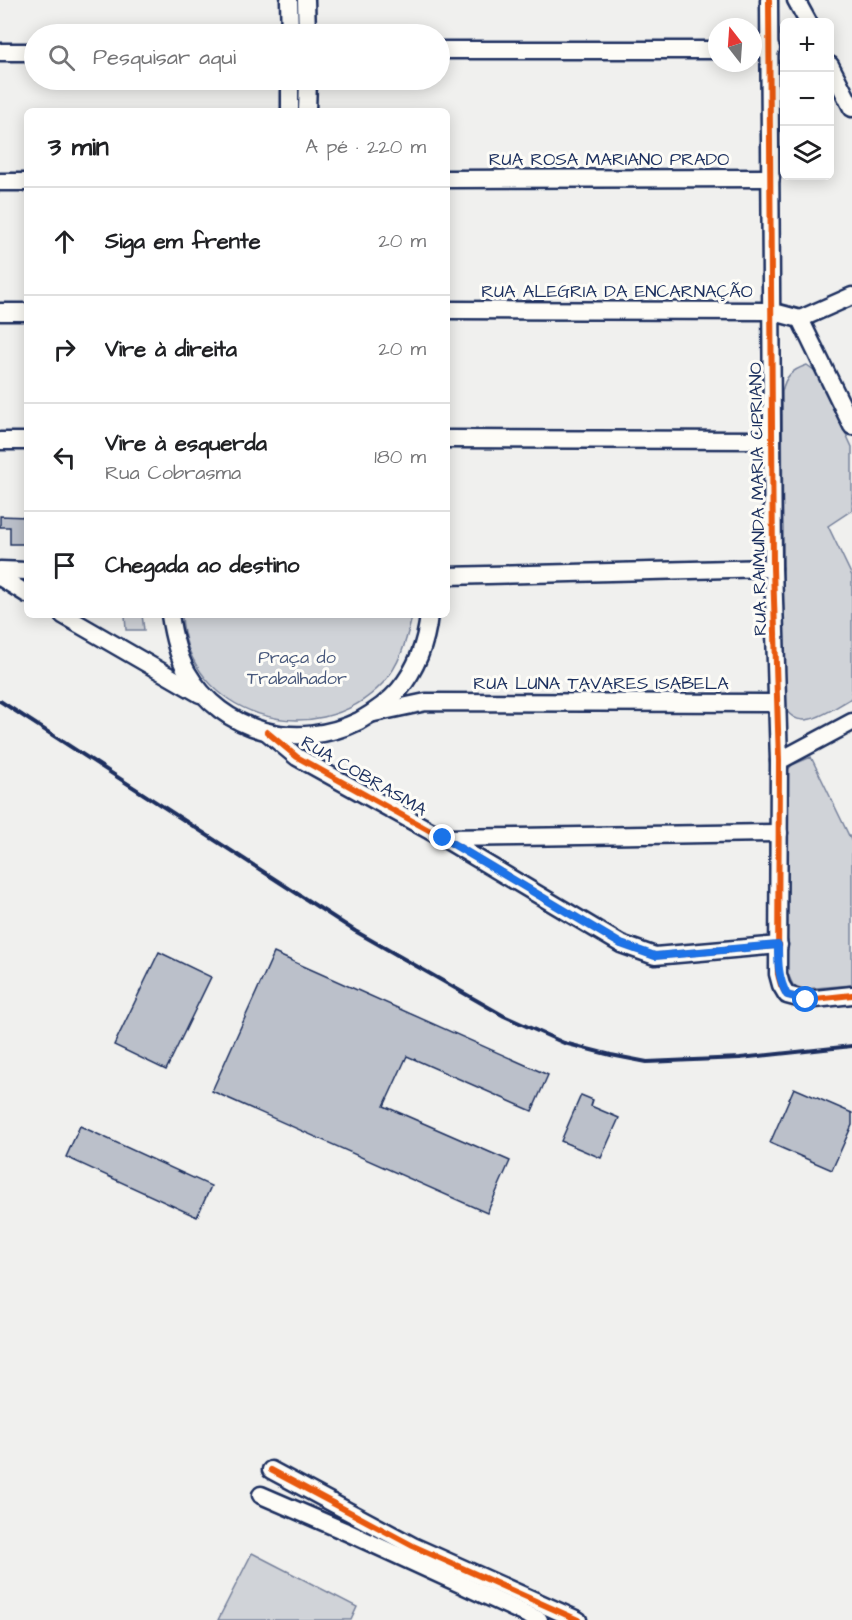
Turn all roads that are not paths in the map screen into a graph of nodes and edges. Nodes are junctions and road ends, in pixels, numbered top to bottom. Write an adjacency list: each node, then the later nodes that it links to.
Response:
1 (289, 0): 6 (street)
2 (306, 0): 7 (street)
3 (769, 0): 8 (street, RUA RAIMUNDA MARIA CIPRIANO)
4 (796, 0): 5 (street)
5 (806, 18)
6 (290, 24)
7 (307, 24)
8 (771, 49): 11 (street); 20 (street, RUA RAIMUNDA MARIA CIPRIANO)
9 (450, 50): 10 (street)
10 (708, 50)
11 (762, 50)
12 (0, 52): 13 (street)
13 (24, 52)
14 (834, 72): 19 (street)
15 (290, 90): 17 (street)
16 (308, 90): 18 (street)
17 (290, 108)
18 (307, 108)
19 (852, 108)
20 (771, 178): 21 (street, RUA ROSA MARIANO PRADO); 26 (street, RUA RAIMUNDA MARIA CIPRIANO)
21 (450, 179)
22 (0, 182): 23 (street)
23 (24, 182)
24 (852, 296): 29 (street)
25 (450, 310): 26 (street, RUA ALEGRIA DA ENCARNAÇÃO)
26 (770, 311): 29 (street, RUA ALEGRIA DA ENCARNAÇÃO); 32 (street, RUA RAIMUNDA MARIA CIPRIANO)
27 (0, 312): 28 (street)
28 (24, 312)
29 (800, 320): 30 (street)
30 (852, 426)
31 (450, 440): 32 (street)
32 (772, 440): 35 (street, RUA RAIMUNDA MARIA CIPRIANO)
33 (0, 441): 34 (street)
34 (24, 441)
35 (773, 568): 38 (street); 47 (street, RUA RAIMUNDA MARIA CIPRIANO)
36 (0, 570): 37 (street)
37 (24, 571)
38 (450, 576)
39 (0, 577): 40 (street)
40 (24, 588)
41 (68, 618): 45 (street)
42 (170, 618): 45 (street)
43 (429, 618): 44 (street)
44 (416, 666): 46 (street); 48 (street)
45 (208, 699): 50 (street)
46 (426, 702): 47 (street, RUA LUNA TAVARES ISABELA); 48 (street, RUA LUNA TAVARES ISABELA)
47 (776, 703): 53 (street, RUA RAIMUNDA MARIA CIPRIANO)
48 (374, 713): 51 (street)
49 (852, 722): 53 (street)
50 (267, 732): 51 (street); 52 (street, RUA COBRASMA)
51 (303, 736): 52 (street, RUA COBRASMA)
52 (297, 757): 55 (street, RUA COBRASMA)
53 (778, 761): 54 (street, RUA RAIMUNDA MARIA CIPRIANO)
54 (779, 833): 55 (street); 56 (street, RUA RAIMUNDA MARIA CIPRIANO)
55 (443, 838): 56 (street, RUA COBRASMA)
56 (778, 945): 57 (street, RUA RAIMUNDA MARIA CIPRIANO)
57 (852, 995)
58 (271, 1470): 61 (street)
59 (261, 1495): 60 (street)
60 (539, 1620)
61 (578, 1620)

